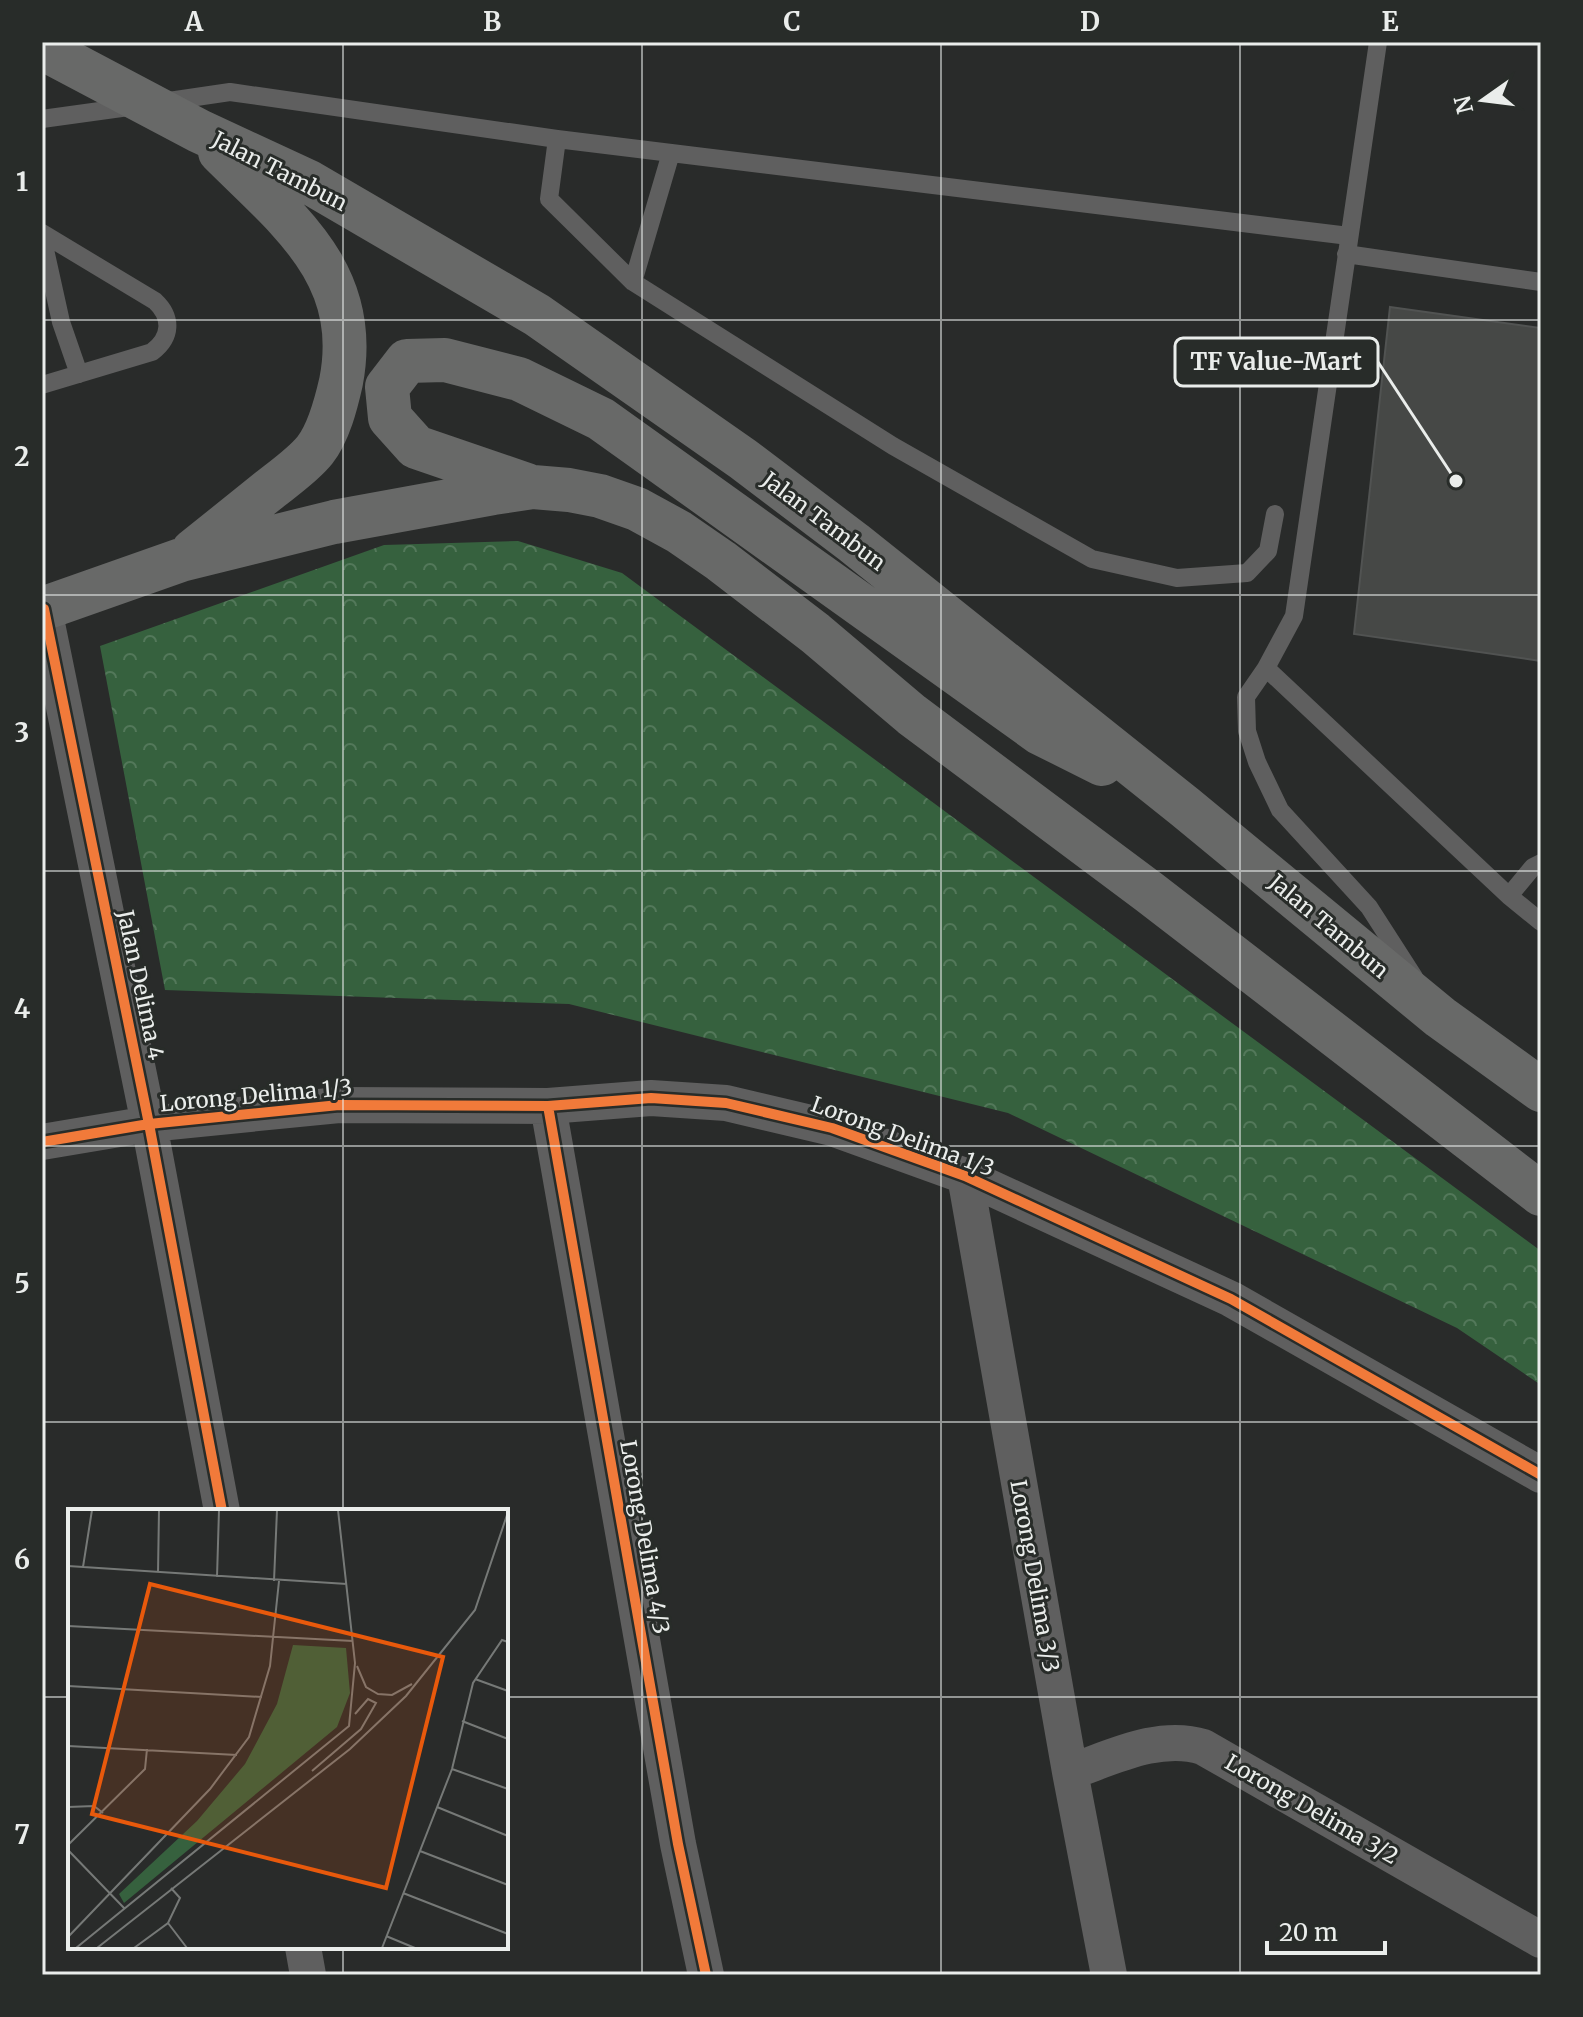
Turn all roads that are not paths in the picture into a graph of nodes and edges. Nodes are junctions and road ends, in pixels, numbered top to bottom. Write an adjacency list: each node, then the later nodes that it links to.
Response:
1 (1378, 42): 9 (lane)
2 (42, 48): 3 (main road, Jalan Tambun)
3 (152, 104): 4 (lane); 5 (main road, Jalan Tambun); 6 (lane)
4 (42, 119)
5 (199, 131): 16 (main road); 19 (main road, Jalan Tambun)
6 (557, 139): 7 (lane); 10 (lane)
7 (671, 153): 9 (lane); 10 (lane)
8 (42, 234): 12 (lane); 12 (lane)
9 (1348, 245): 11 (lane); 18 (lane)
10 (633, 282): 15 (lane)
11 (1541, 282)
12 (79, 374): 13 (lane)
13 (42, 385)
14 (533, 487): 16 (main road); 19 (main road); 29 (main road)
15 (1275, 514)
16 (181, 560): 17 (main road)
17 (43, 609): 26 (street, Jalan Delima 4)
18 (1266, 668): 21 (lane); 23 (lane)
19 (1185, 807): 23 (main road, Jalan Tambun)
20 (1541, 863): 21 (lane)
21 (1509, 896): 22 (lane)
22 (1541, 922)
23 (1440, 1017): 24 (main road, Jalan Tambun)
24 (1541, 1090)
25 (548, 1106): 26 (street, Lorong Delima 1/3); 28 (street, Lorong Delima 1/3); 36 (street, Lorong Delima 4/3)
26 (149, 1124): 27 (street, Lorong Delima 1/3); 31 (street, Jalan Delima 4)
27 (42, 1142)
28 (965, 1176): 30 (street, Lorong Delima 1/3); 32 (street, Lorong Delima 3/3)
29 (1541, 1194)
30 (1541, 1475)
31 (222, 1509)
32 (1070, 1772): 33 (street, Lorong Delima 3/2); 37 (street, Lorong Delima 3/3)
33 (1541, 1940)
34 (303, 1949): 35 (street)
35 (308, 1975)
36 (706, 1975)
37 (1109, 1975)

